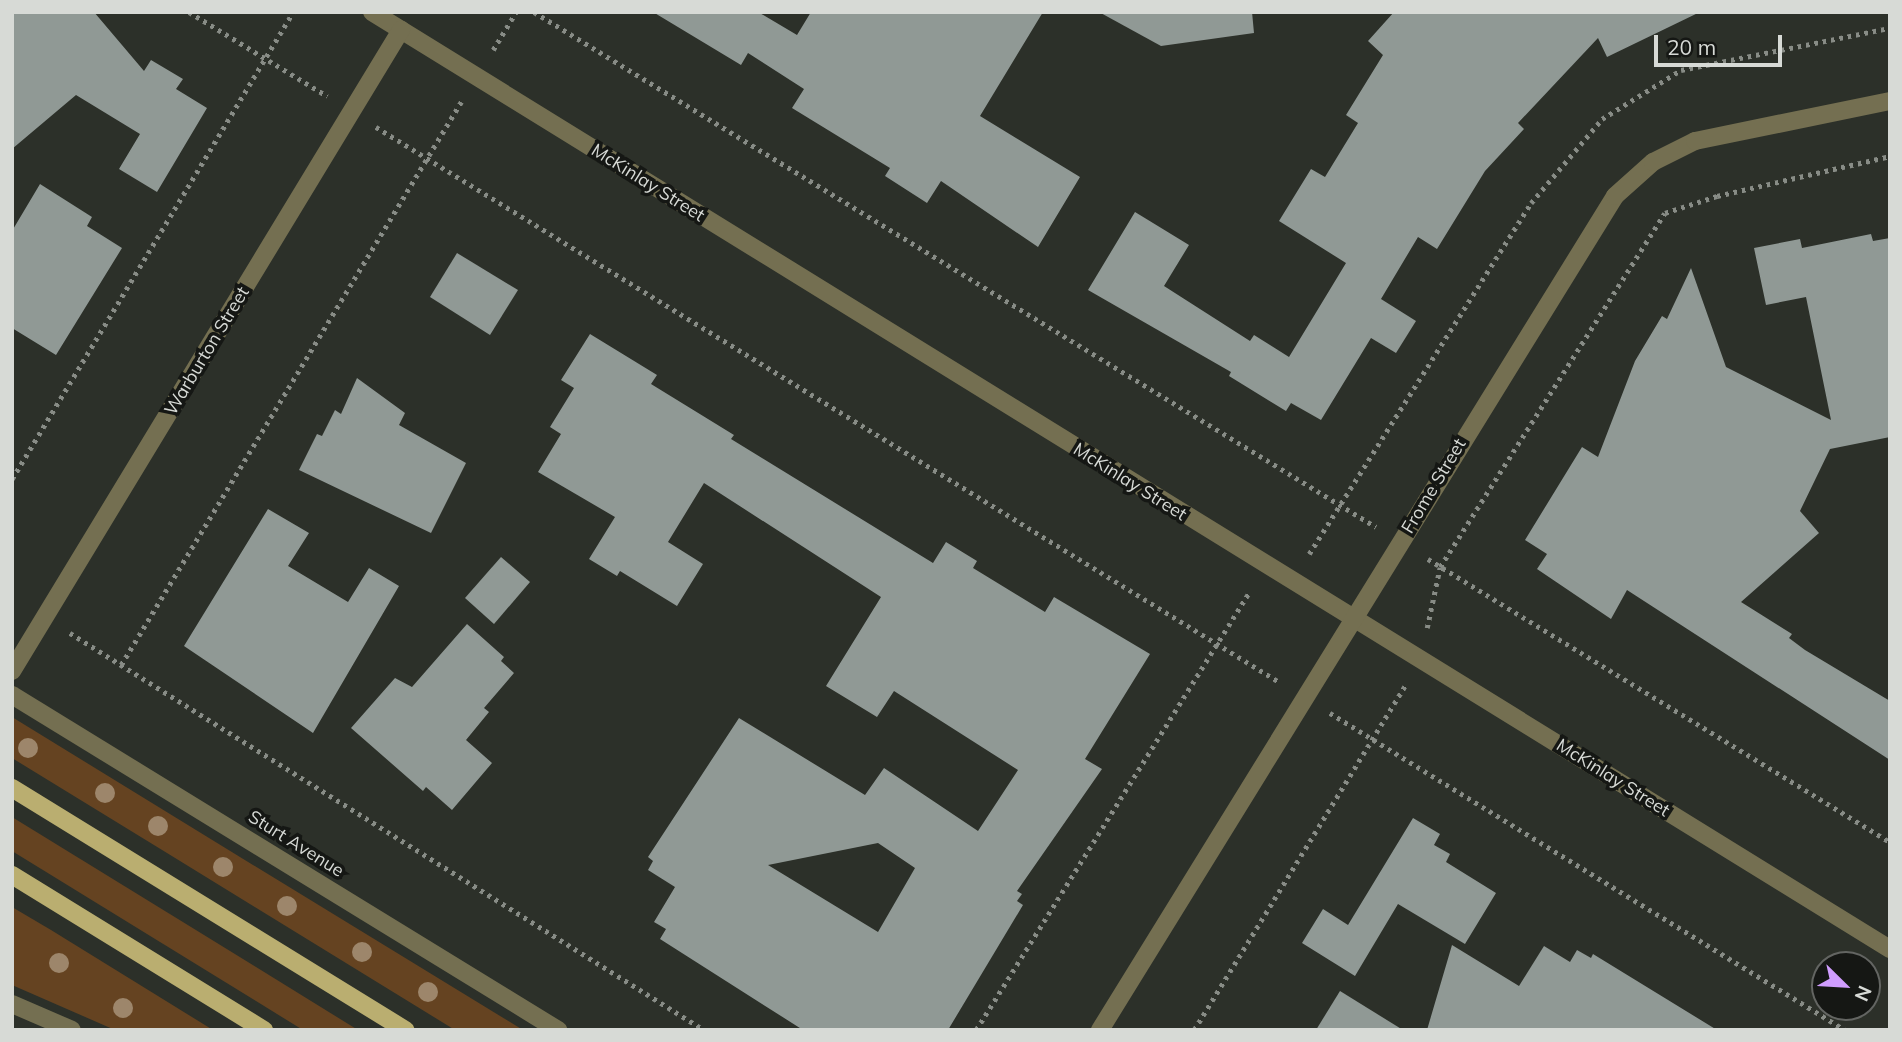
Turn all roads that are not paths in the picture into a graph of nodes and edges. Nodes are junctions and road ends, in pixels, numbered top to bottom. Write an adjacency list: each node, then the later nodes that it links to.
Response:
1 (372, 12): 2 (street, McKinlay Street)
2 (401, 30): 4 (street, McKinlay Street); 5 (street, Warburton Street)
3 (1890, 101): 4 (street, Frome Street)
4 (1352, 619): 9 (street, McKinlay Street); 15 (street, Frome Street)
5 (12, 671)
6 (12, 695): 14 (street, Sturt Avenue)
7 (12, 788): 13 (main road)
8 (12, 875): 12 (main road)
9 (1890, 948)
10 (12, 1004): 11 (street)
11 (72, 1030)
12 (264, 1030)
13 (405, 1030)
14 (558, 1030)
15 (1100, 1030)

